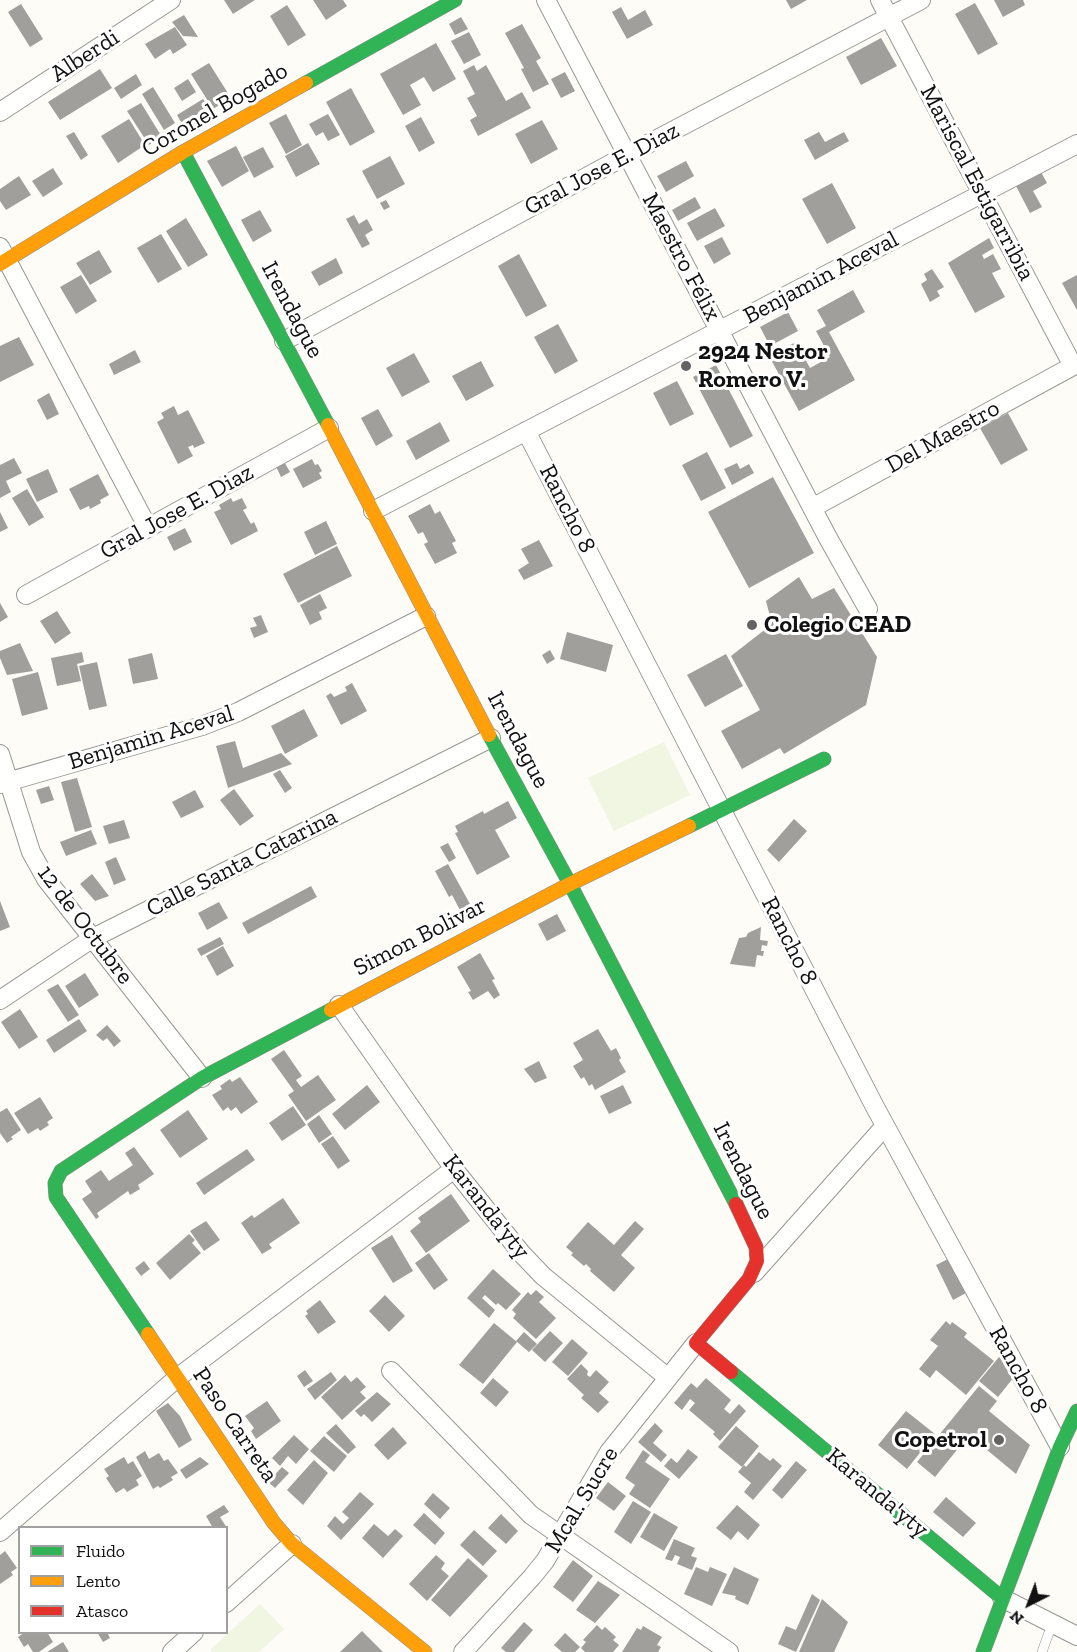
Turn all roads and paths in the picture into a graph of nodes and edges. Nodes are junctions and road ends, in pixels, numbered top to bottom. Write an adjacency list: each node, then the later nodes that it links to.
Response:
1 (171, 0): 7 (street, Alberdi)
2 (455, 0): 9 (street, Coronel Bogado)
3 (546, 0): 10 (street, Maestro Félix)
4 (880, 0): 6 (street, Mariscal Estigarribia)
5 (921, 0): 6 (street, Gral Jose E. Diaz)
6 (889, 17): 10 (street, Gral Jose E. Diaz); 11 (street, Mariscal Estigarribia)
7 (0, 112)
8 (1077, 144): 11 (street, Benjamin Aceval)
9 (183, 152): 12 (street, Coronel Bogado); 14 (street, Irendague)
10 (627, 154): 13 (street, Maestro Félix); 14 (street, Gral Jose E. Diaz)
11 (982, 193): 13 (street, Benjamin Aceval); 15 (street, Mariscal Estigarribia)
12 (3, 257): 20 (street)
13 (719, 331): 17 (street, Benjamin Aceval); 18 (street, Maestro Félix)
14 (284, 341): 16 (street, Irendague)
15 (1073, 366): 18 (street, Del Maestro)
16 (328, 428): 19 (street, Irendague); 20 (street, Gral Jose E. Diaz)
17 (526, 431): 19 (street, Benjamin Aceval); 28 (street, Rancho 8)
18 (812, 508): 22 (street, Maestro Félix)
19 (373, 511): 23 (street, Irendague)
20 (148, 528): 21 (street, Gral Jose E. Diaz)
21 (26, 595)
22 (868, 609)
23 (426, 616): 24 (street, Irendague); 27 (street, Benjamin Aceval)
24 (491, 738): 29 (street, Irendague); 30 (street, Calle Santa Catarina)
25 (0, 754): 27 (street, 12 de Octubre)
26 (824, 759): 28 (street, Simon Bolivar)
27 (4, 783): 30 (street, 12 de Octubre)
28 (722, 810): 29 (street, Simon Bolivar); 34 (street, Rancho 8)
29 (570, 884): 32 (street, Simon Bolivar); 37 (street, Irendague)
30 (93, 938): 31 (street, Calle Santa Catarina); 33 (street, 12 de Octubre)
31 (0, 999)
32 (339, 1005): 33 (street, Simon Bolivar); 35 (street, Karanda'yty)
33 (202, 1078): 36 (street, Simon Bolivar)
34 (885, 1126): 37 (street); 43 (street, Rancho 8)
35 (454, 1169): 40 (street, Karanda'yty); 41 (street)
36 (55, 1183): 41 (street, Paso Carreta)
37 (749, 1279): 38 (street, Irendague)
38 (696, 1343): 40 (street, Mcal. Sucre); 47 (street, Karanda'yty)
39 (391, 1371): 45 (street)
40 (667, 1377): 45 (street, Mcal. Sucre)
41 (177, 1378): 44 (street); 46 (street, Paso Carreta)
42 (1077, 1411): 43 (street)
43 (1060, 1447): 47 (street)
44 (0, 1532)
45 (561, 1536): 54 (street, Mcal. Sucre); 55 (street)
46 (292, 1544): 48 (street); 53 (street, Paso Carreta)
47 (1002, 1598): 49 (street); 56 (street)
48 (228, 1601)
49 (1052, 1624): 51 (street); 57 (lane)
50 (192, 1634): 52 (street)
51 (1077, 1636)
52 (172, 1652)
53 (425, 1652)
54 (463, 1652)
55 (729, 1652)
56 (983, 1652)
57 (1042, 1652)

